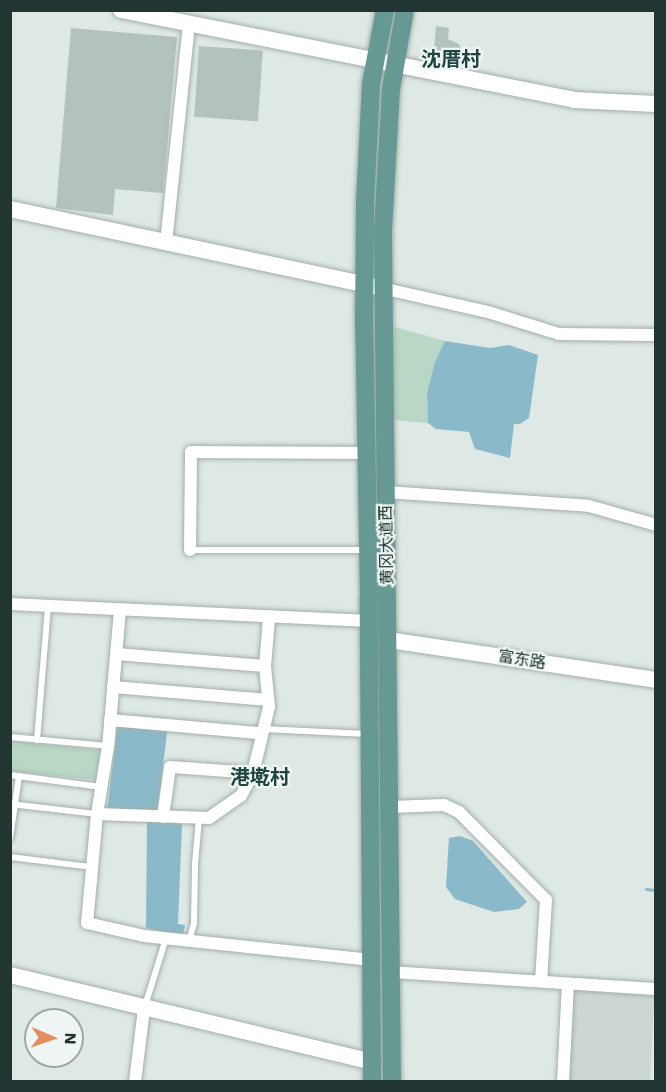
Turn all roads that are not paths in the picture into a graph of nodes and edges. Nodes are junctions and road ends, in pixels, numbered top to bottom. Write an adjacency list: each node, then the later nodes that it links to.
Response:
1 (121, 10): 4 (street)
2 (385, 10): 5 (main road, 黄冈大道西)
3 (405, 10): 6 (main road, 黄冈大道西)
4 (189, 24): 5 (street); 9 (street)
5 (376, 60): 6 (street); 10 (main road, 黄冈大道西)
6 (395, 64): 7 (street); 11 (main road, 黄冈大道西)
7 (656, 104)
8 (10, 209): 9 (street)
9 (166, 243): 10 (street)
10 (364, 284): 11 (street); 13 (main road, 黄冈大道西)
11 (386, 289): 12 (street); 14 (main road, 黄冈大道西)
12 (656, 335)
13 (366, 453): 16 (street); 17 (main road, 黄冈大道西)
14 (386, 492): 15 (street); 23 (main road, 黄冈大道西)
15 (656, 525)
16 (190, 550): 17 (lane)
17 (368, 550): 22 (main road, 黄冈大道西)
18 (10, 604): 19 (street)
19 (48, 606): 20 (street); 33 (lane)
20 (120, 610): 21 (street); 24 (street)
21 (269, 618): 22 (street); 25 (street)
22 (369, 621): 31 (main road, 黄冈大道西)
23 (389, 640): 26 (street, 富东路); 40 (main road, 黄冈大道西)
24 (116, 654): 25 (street); 27 (street)
25 (265, 666): 28 (street)
26 (656, 680)
27 (113, 687): 28 (street); 29 (street)
28 (268, 700): 30 (street)
29 (110, 720): 30 (street); 34 (street)
30 (261, 731): 31 (lane); 35 (street)
31 (370, 735): 49 (main road, 黄冈大道西)
32 (10, 737): 33 (lane)
33 (37, 740): 34 (lane)
34 (108, 746): 38 (street)
35 (253, 773): 42 (street); 43 (street)
36 (10, 775): 37 (lane)
37 (19, 776): 38 (lane); 44 (lane)
38 (102, 787): 41 (street)
39 (10, 804): 41 (lane)
40 (391, 807): 50 (main road, 黄冈大道西); 52 (street)
41 (98, 814): 42 (street); 46 (street)
42 (163, 817): 43 (street)
43 (200, 818): 48 (lane)
44 (10, 838)
45 (10, 857): 46 (lane)
46 (92, 868): 47 (street)
47 (166, 938): 48 (street); 55 (lane)
48 (189, 941): 49 (street)
49 (372, 960): 56 (main road, 黄冈大道西)
50 (392, 972): 52 (street); 59 (main road, 黄冈大道西)
51 (10, 975): 55 (street)
52 (541, 981): 53 (street)
53 (568, 984): 54 (street); 60 (street)
54 (656, 989)
55 (144, 1009): 56 (street); 57 (street)
56 (372, 1062): 58 (main road, 黄冈大道西)
57 (135, 1082)
58 (372, 1082)
59 (392, 1082)
60 (563, 1082)

